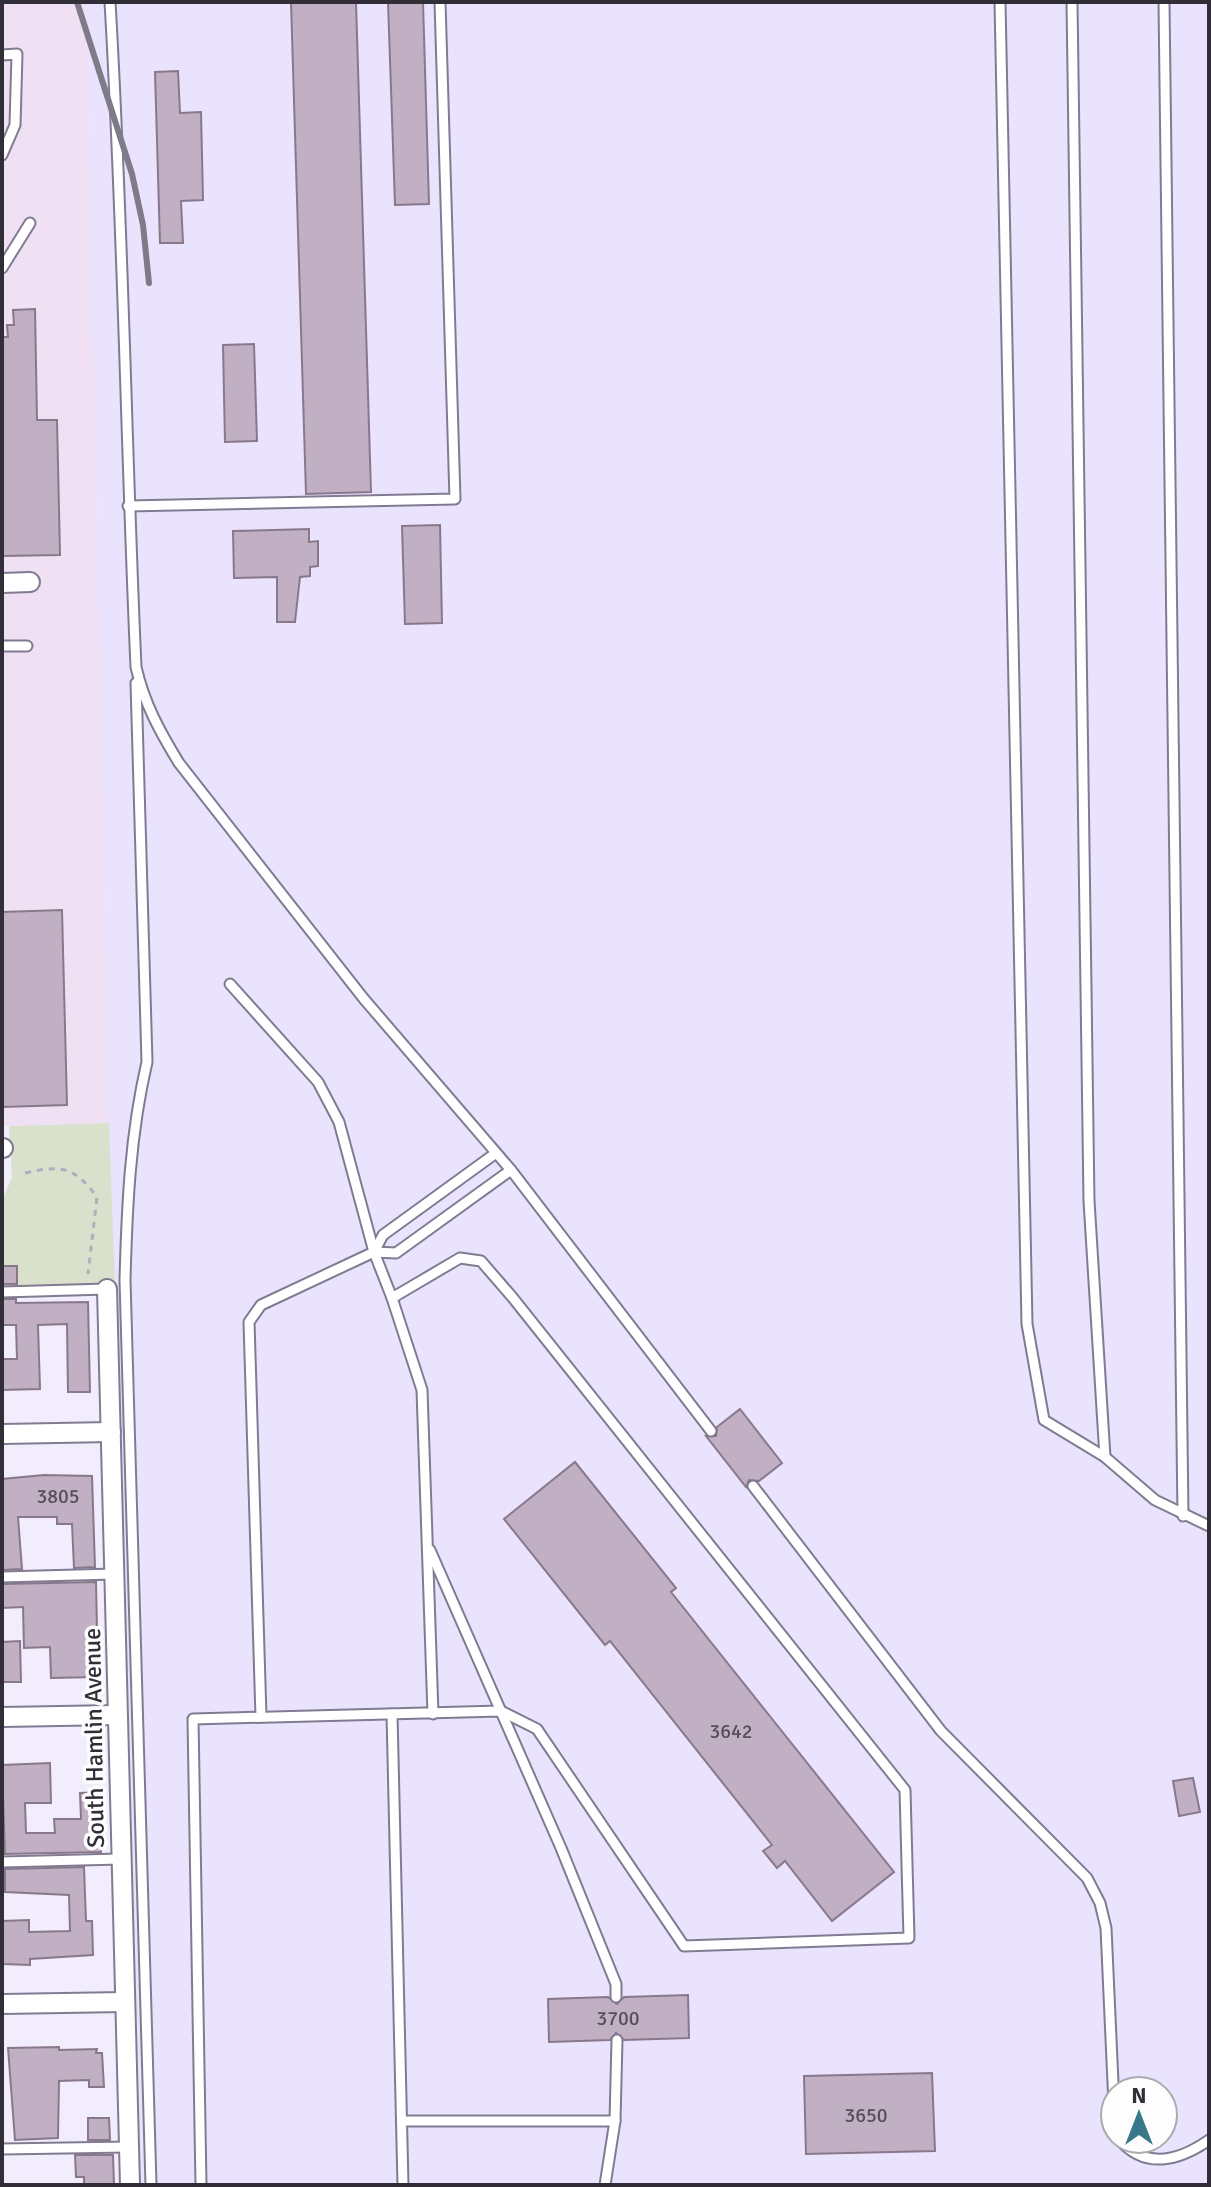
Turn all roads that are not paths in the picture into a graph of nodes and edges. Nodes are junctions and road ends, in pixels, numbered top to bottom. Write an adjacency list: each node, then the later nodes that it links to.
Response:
1 (110, 2): 10 (lane)
2 (440, 2): 10 (lane)
3 (1000, 2): 26 (lane)
4 (1072, 2): 26 (lane)
5 (1164, 2): 28 (lane)
6 (2, 55): 7 (lane)
7 (2, 155)
8 (30, 223): 9 (lane)
9 (2, 268)
10 (128, 506): 15 (lane)
11 (30, 582): 12 (street)
12 (2, 583)
13 (2, 646): 14 (lane)
14 (27, 646)
15 (136, 667): 17 (lane); 53 (lane)
16 (230, 984): 19 (lane)
17 (496, 1153): 18 (lane); 19 (lane)
18 (511, 1170): 19 (lane); 23 (lane)
19 (374, 1252): 22 (lane); 38 (lane)
20 (97, 1290): 21 (lane); 24 (street, South Hamlin Avenue)
21 (2, 1292)
22 (392, 1298): 30 (lane); 33 (lane)
23 (711, 1431)
24 (111, 1432): 25 (street); 31 (street, South Hamlin Avenue)
25 (2, 1434)
26 (1105, 1457): 28 (lane)
27 (753, 1486): 45 (lane)
28 (1183, 1516): 29 (lane)
29 (1209, 1526)
30 (427, 1543): 33 (lane); 35 (lane)
31 (114, 1574): 32 (lane); 36 (street, South Hamlin Avenue)
32 (2, 1577)
33 (501, 1711): 35 (lane); 41 (lane)
34 (392, 1714): 35 (lane); 38 (lane); 46 (lane)
35 (433, 1714)
36 (117, 1715): 37 (street); 39 (street, South Hamlin Avenue)
37 (2, 1717)
38 (261, 1717): 54 (lane)
39 (120, 1859): 40 (lane); 42 (street, South Hamlin Avenue)
40 (2, 1862)
41 (616, 1997)
42 (124, 2002): 43 (street); 49 (street, South Hamlin Avenue)
43 (2, 2004)
44 (617, 2040): 47 (lane)
45 (1113, 2075)
46 (402, 2121): 47 (lane); 55 (lane)
47 (615, 2121): 56 (lane)
48 (1209, 2140): 51 (lane)
49 (128, 2147): 50 (lane); 52 (street, South Hamlin Avenue)
50 (2, 2149)
51 (1136, 2155)
52 (130, 2185)
53 (151, 2185)
54 (201, 2185)
55 (403, 2185)
56 (605, 2185)

